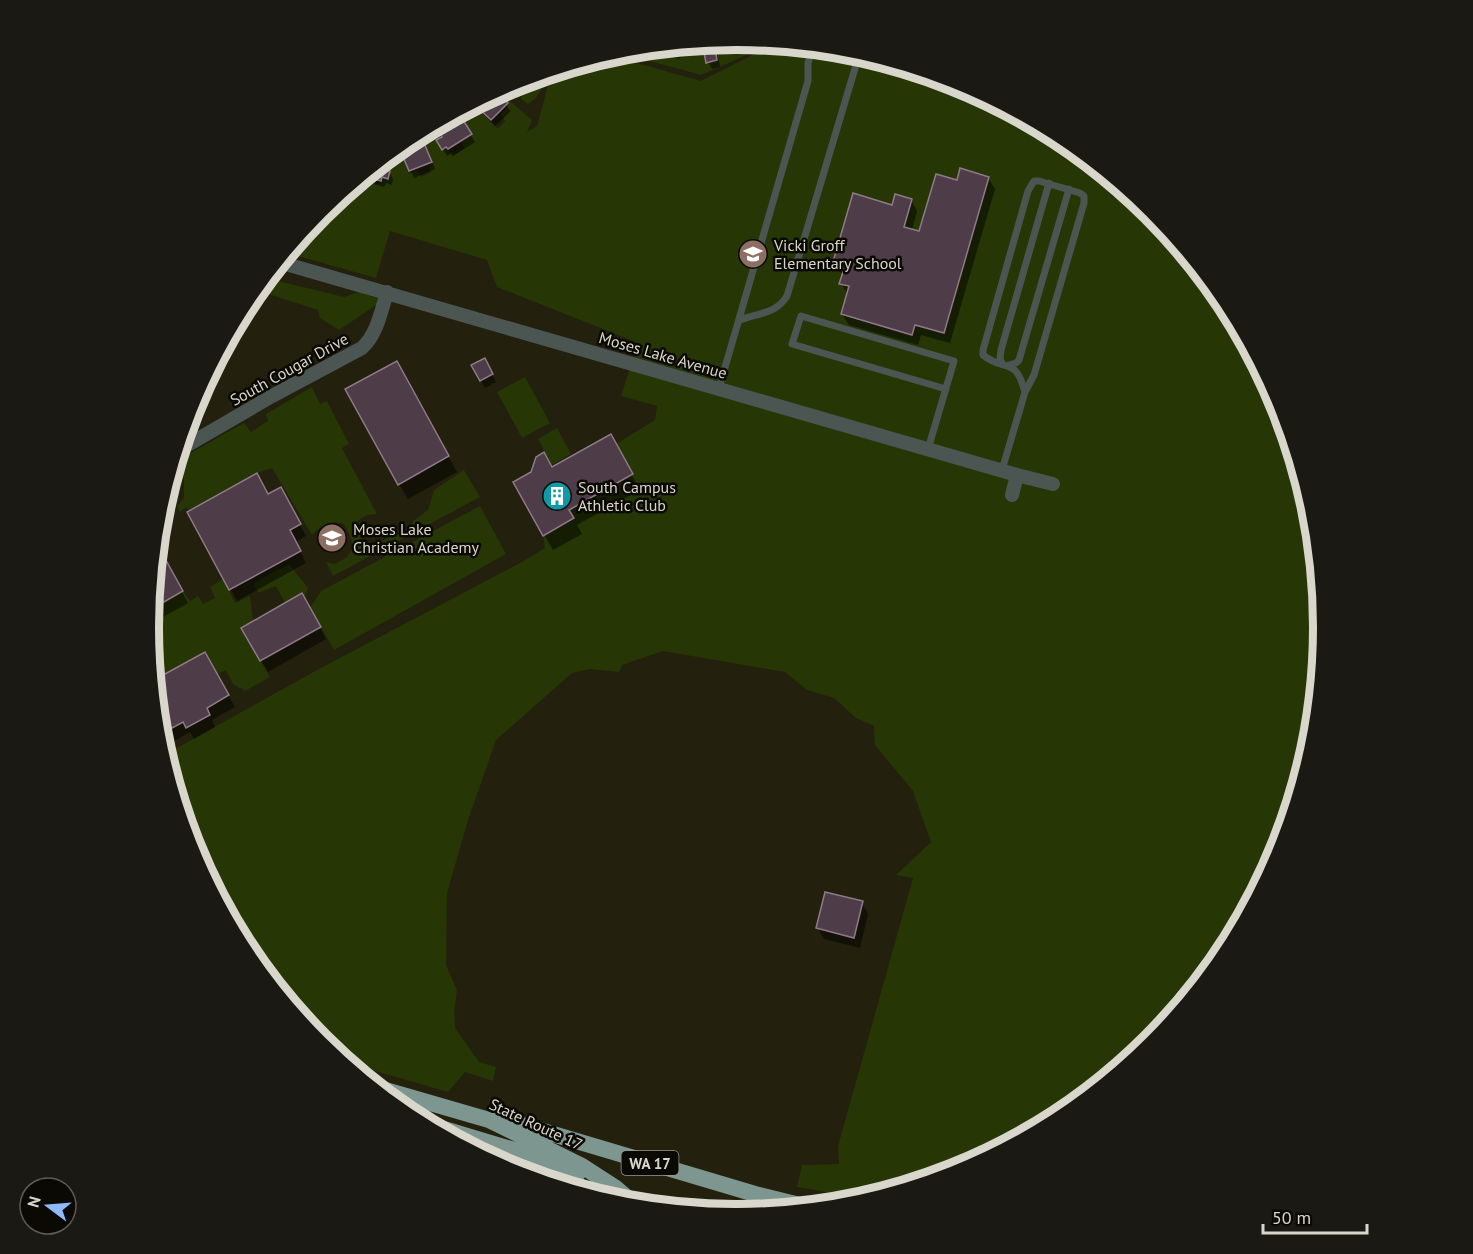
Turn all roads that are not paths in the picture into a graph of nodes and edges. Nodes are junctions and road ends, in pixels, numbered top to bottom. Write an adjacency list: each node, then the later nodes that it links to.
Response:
1 (811, 54): 7 (lane)
2 (856, 62): 7 (lane)
3 (1049, 183): 4 (lane); 8 (lane); 8 (lane)
4 (1068, 189): 8 (lane); 11 (lane)
5 (287, 264): 6 (street, Moses Lake Avenue)
6 (387, 292): 9 (street, Moses Lake Avenue); 12 (street, South Cougar Drive)
7 (740, 320): 9 (lane)
8 (1006, 364): 11 (lane)
9 (720, 388): 13 (street, Moses Lake Avenue)
10 (946, 389): 10 (lane); 13 (lane)
11 (1024, 392): 14 (lane)
12 (189, 444)
13 (928, 449): 14 (street, Moses Lake Avenue)
14 (1002, 470): 15 (street, Moses Lake Avenue)
15 (1017, 475): 16 (street, Moses Lake Avenue); 17 (street)
16 (1053, 484)
17 (1012, 495)
18 (397, 1093): 19 (highway, State Route 17 / WA 17)
19 (489, 1120): 22 (highway, State Route 17 / WA 17); 23 (highway, WA 17)
20 (461, 1134): 21 (highway, State Route 17 / WA 17)
21 (597, 1187)
22 (621, 1192)
23 (787, 1202)

